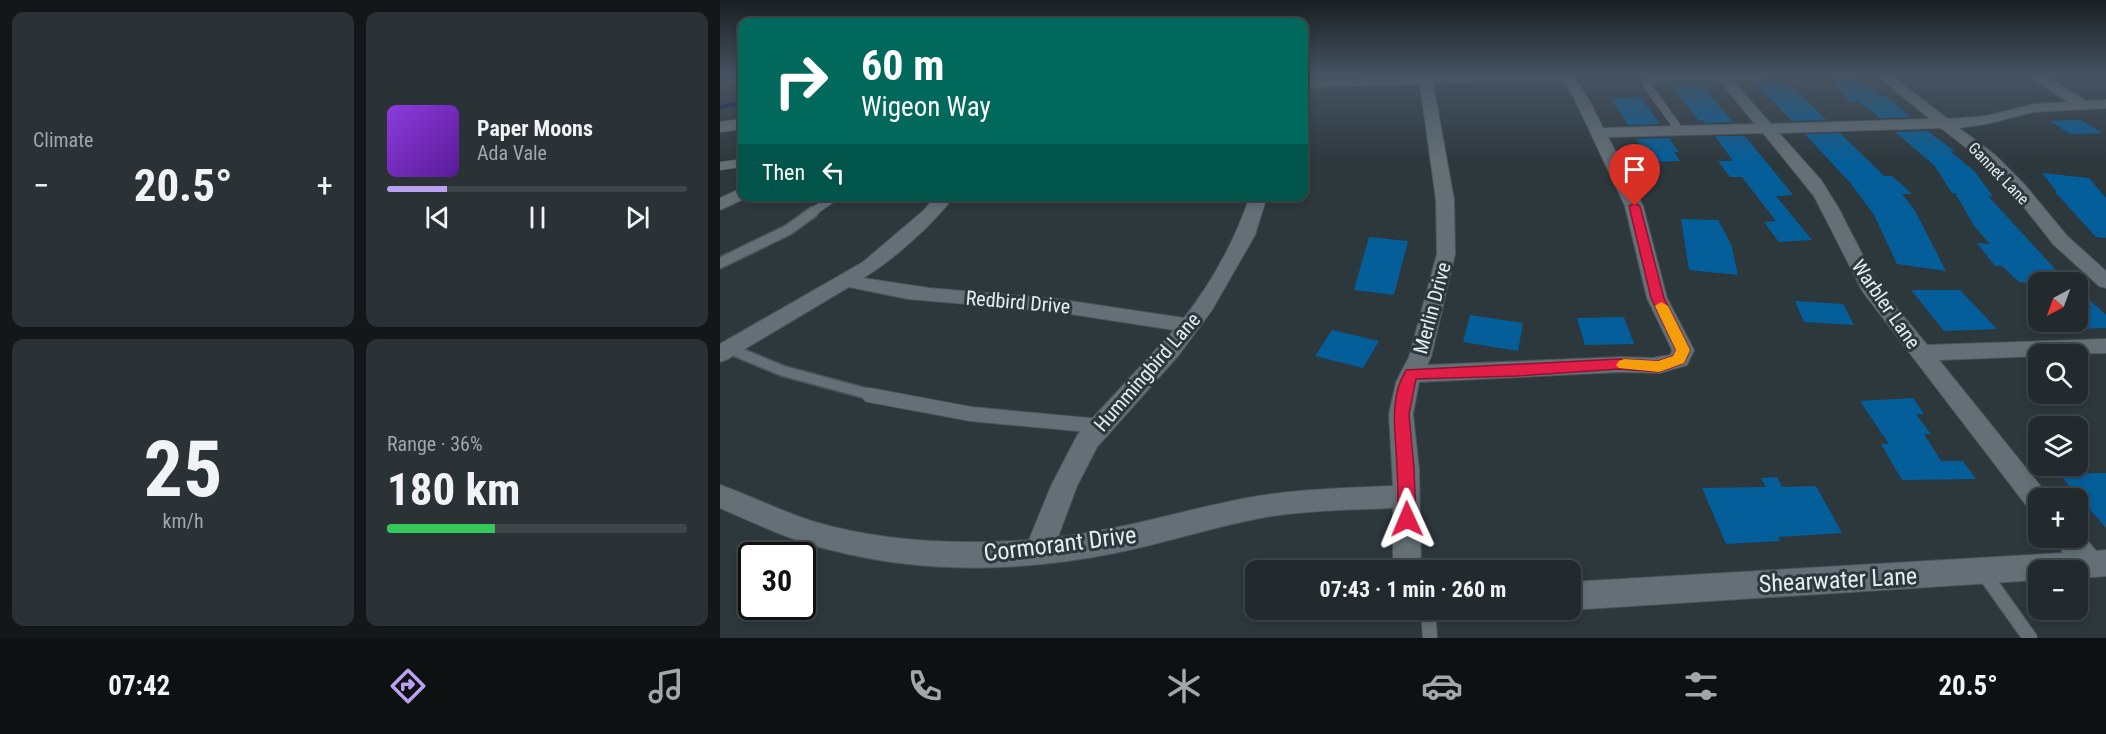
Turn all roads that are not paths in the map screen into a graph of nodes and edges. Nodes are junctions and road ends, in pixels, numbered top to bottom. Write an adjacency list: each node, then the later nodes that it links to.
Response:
1 (1430, 105): 29 (street, Merlin Drive)
2 (1584, 105): 14 (street)
3 (1661, 105): 13 (lane)
4 (1748, 105): 12 (street, Warbler Lane)
5 (1922, 105): 9 (street, Gannet Lane)
6 (2074, 105): 9 (street)
7 (2084, 105): 8 (street)
8 (2106, 118)
9 (1946, 123): 12 (street); 24 (street, Gannet Lane)
10 (738, 125): 11 (street)
11 (720, 127)
12 (1766, 128): 13 (street); 28 (street, Warbler Lane)
13 (1680, 131): 14 (street)
14 (1598, 133): 29 (street)
15 (738, 164): 16 (lane)
16 (720, 166)
17 (738, 195): 21 (street)
18 (829, 201): 22 (lane)
19 (942, 201): 23 (street)
20 (1257, 201): 25 (street, Hummingbird Lane)
21 (720, 206)
22 (720, 263)
23 (846, 280): 25 (street, Redbird Drive); 27 (street)
24 (2106, 282)
25 (1189, 326): 30 (street, Hummingbird Lane)
26 (2106, 346): 28 (street)
27 (725, 352): 30 (lane)
28 (1921, 353): 31 (street, Warbler Lane)
29 (1411, 374): 33 (street, Merlin Drive)
30 (1099, 426): 35 (street, Hummingbird Lane)
31 (2028, 488)
32 (720, 496): 35 (street, Cormorant Drive)
33 (1406, 496): 35 (street, Cormorant Drive); 36 (street, Merlin Drive)
34 (2080, 548): 37 (street)
35 (1039, 551)
36 (1407, 560)
37 (2098, 563): 38 (street, Shearwater Lane)
38 (1983, 571): 39 (street, Shearwater Lane); 42 (lane)
39 (1581, 595)
40 (1429, 620): 41 (lane)
41 (1430, 638)
42 (2030, 638)

